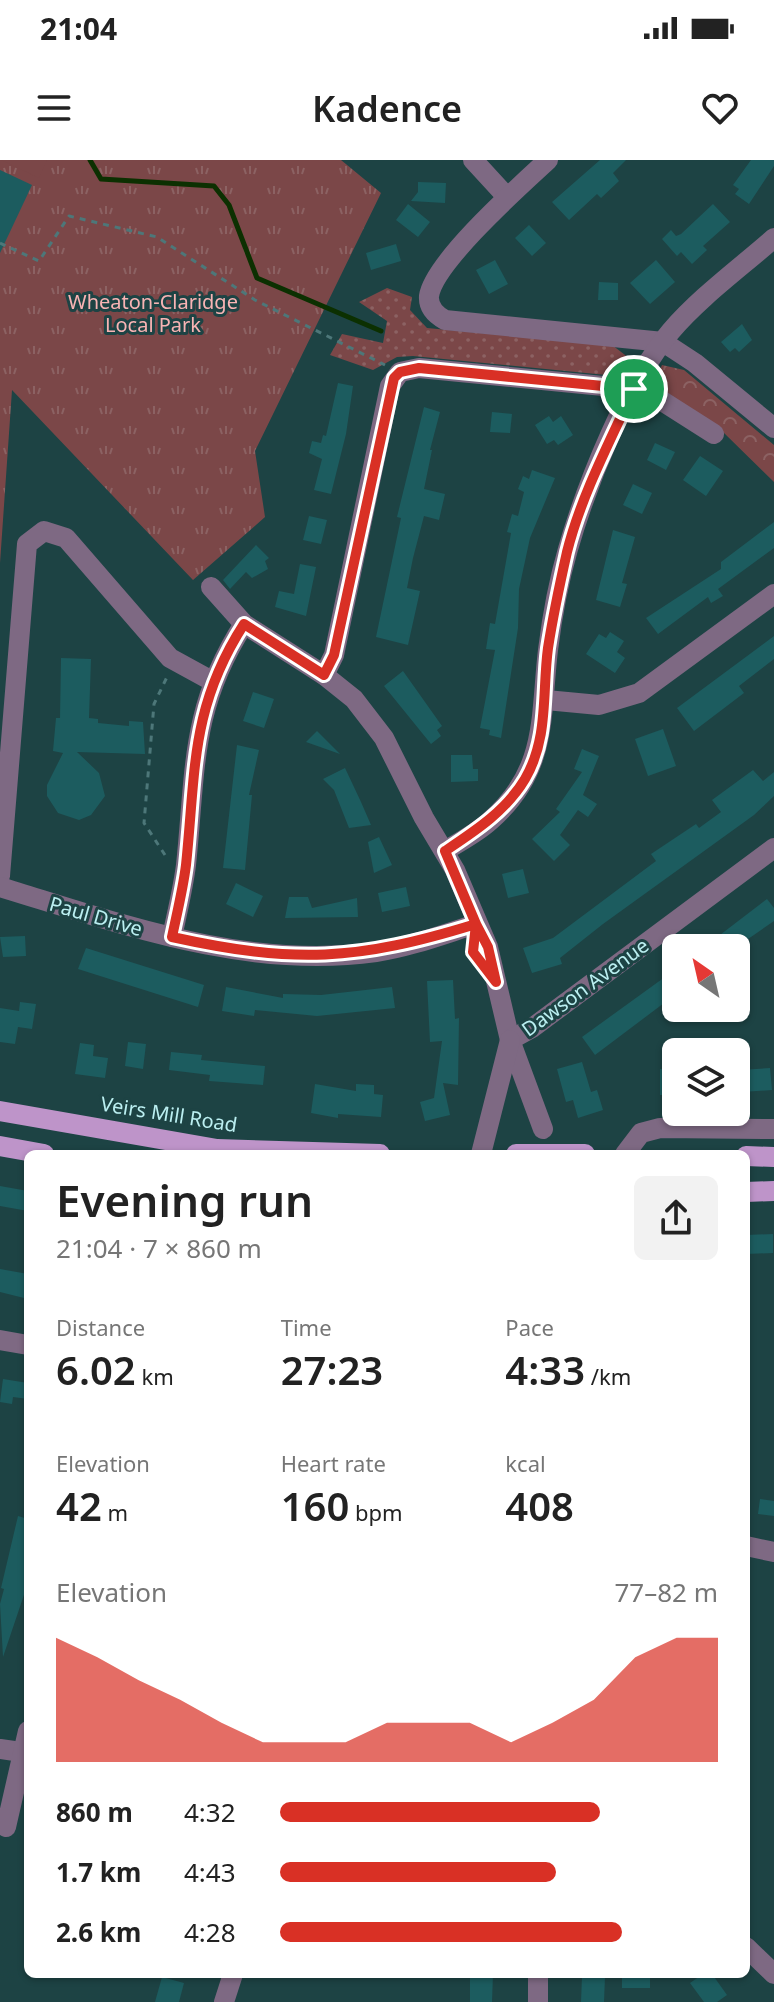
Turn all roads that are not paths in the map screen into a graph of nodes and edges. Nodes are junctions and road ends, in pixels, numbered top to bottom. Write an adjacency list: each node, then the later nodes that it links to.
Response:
1 (473, 160): 3 (street)
2 (548, 160): 3 (street)
3 (507, 197): 5 (street)
4 (774, 238): 5 (street)
5 (663, 342): 6 (street); 7 (street)
6 (634, 389): 8 (street); 12 (street); 14 (street)
7 (774, 428)
8 (714, 434)
9 (211, 587): 11 (street)
10 (774, 594): 14 (street)
11 (244, 624): 12 (street); 13 (street)
12 (324, 675): 16 (street)
13 (212, 681): 17 (street); 20 (street)
14 (546, 700): 16 (street)
15 (774, 848): 21 (street, Dawson Avenue)
16 (445, 851): 19 (street)
17 (0, 876)
18 (0, 887): 20 (street, Paul Drive)
19 (476, 924): 20 (street, Paul Drive); 21 (street)
20 (172, 937)
21 (510, 1040): 23 (street); 28 (street)
22 (0, 1111): 27 (main road, Veirs Mill Road)
23 (543, 1129)
24 (774, 1129): 29 (street)
25 (0, 1146): 26 (main road)
26 (24, 1150)
27 (250, 1150)
28 (482, 1150)
29 (628, 1150)
30 (750, 1156): 31 (main road)
31 (774, 1157)
32 (774, 1191): 33 (main road)
33 (750, 1192)
34 (0, 1340): 35 (street)
35 (24, 1344)
36 (750, 1547): 37 (street)
37 (774, 1552)
38 (0, 1749): 39 (street)
39 (24, 1753)
40 (24, 1757): 41 (street)
41 (6, 1827)
42 (750, 1951): 43 (street)
43 (774, 1974)
44 (232, 1978): 46 (street)
45 (538, 1978): 47 (street)
46 (224, 2002)
47 (538, 2002)

